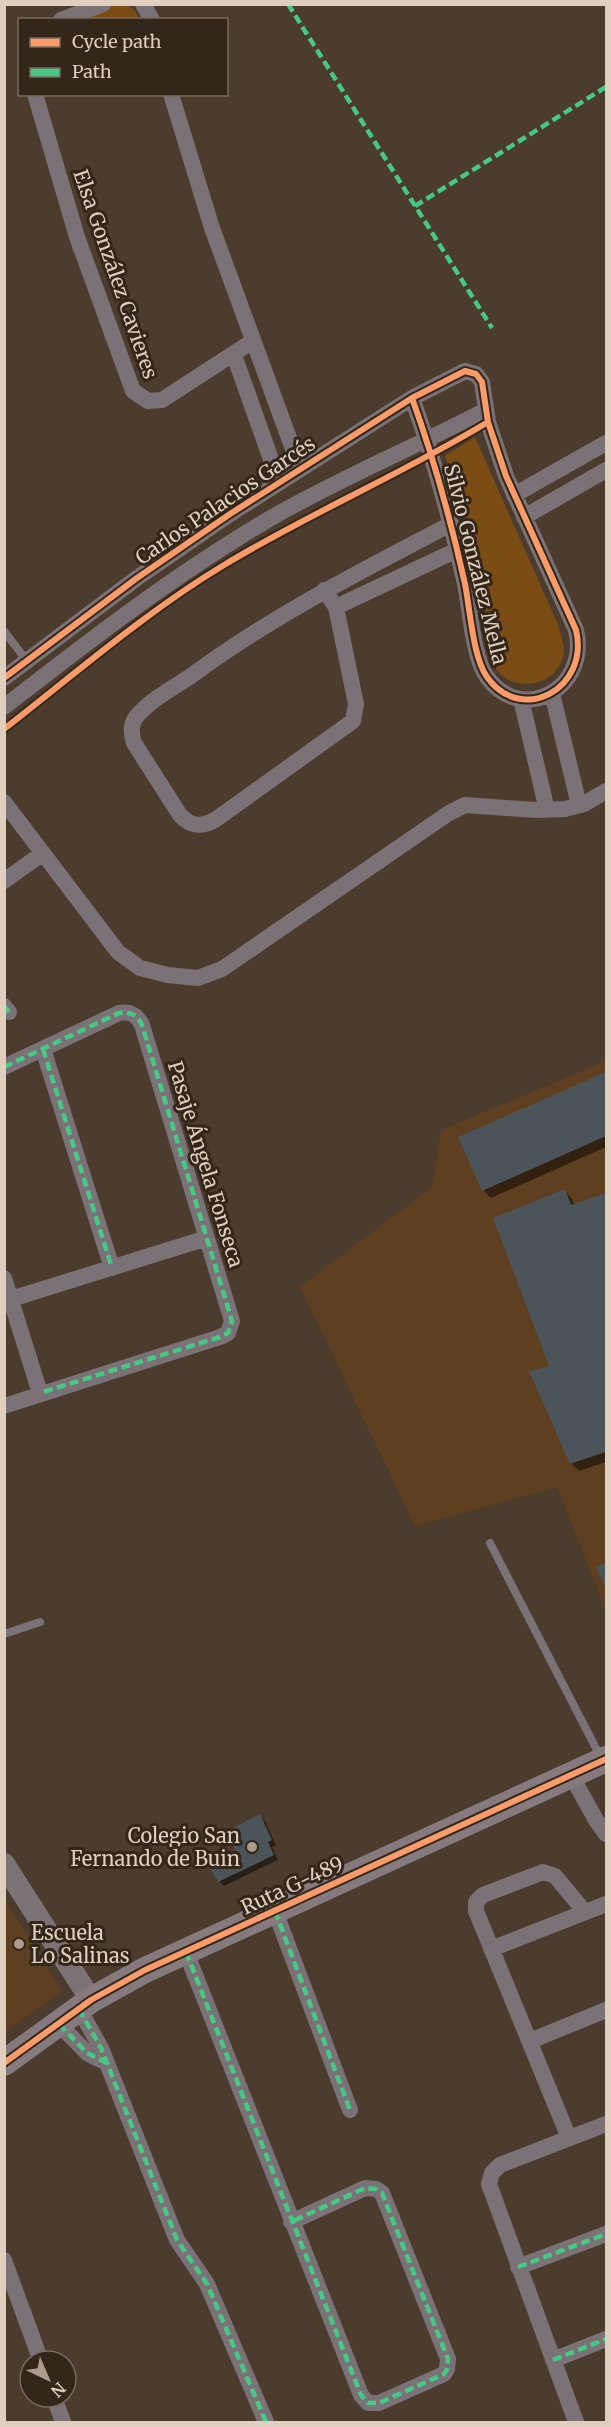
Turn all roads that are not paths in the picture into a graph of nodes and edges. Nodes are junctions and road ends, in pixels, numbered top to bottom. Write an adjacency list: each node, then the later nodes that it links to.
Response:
1 (103, 4): 3 (street)
2 (143, 4): 4 (street)
3 (66, 18)
4 (151, 18)
5 (36, 96): 8 (street, Elsa González Cavieres)
6 (172, 96): 7 (street)
7 (253, 341): 8 (street, Elsa González Cavieres); 13 (street)
8 (234, 355): 15 (street)
9 (412, 399): 10 (street, Carlos Palacios Garcés); 11 (street, Silvio González Mella); 13 (street, Carlos Palacios Garcés)
10 (486, 410): 11 (street, Carlos Palacios Garcés); 16 (street)
11 (428, 441): 18 (street, Silvio González Mella); 27 (street, Carlos Palacios Garcés)
12 (606, 443): 16 (street)
13 (300, 468): 15 (street, Carlos Palacios Garcés)
14 (606, 470): 17 (street)
15 (279, 482): 23 (street, Carlos Palacios Garcés)
16 (514, 495): 17 (street)
17 (524, 517): 25 (street)
18 (451, 524): 19 (street, Silvio González Mella); 20 (street)
19 (457, 550): 21 (street); 26 (street, Silvio González Mella)
20 (324, 590): 21 (street); 21 (street)
21 (336, 607)
22 (4, 631): 23 (lane)
23 (27, 661): 24 (street, Carlos Palacios Garcés)
24 (4, 678)
25 (552, 693): 26 (street); 30 (street)
26 (521, 699): 31 (street)
27 (4, 707)
28 (606, 791): 30 (street)
29 (4, 802): 32 (street)
30 (579, 805): 31 (street)
31 (547, 810): 32 (street)
32 (43, 853): 33 (street)
33 (4, 881)
34 (43, 1049): 35 (street); 36 (street, Pasaje Ángela Fonseca); 37 (street)
35 (4, 1067)
36 (207, 1238): 37 (street); 40 (street, Pasaje Ángela Fonseca)
37 (112, 1268): 39 (street)
38 (4, 1278): 39 (street)
39 (11, 1299): 40 (street)
40 (40, 1394): 41 (street)
41 (4, 1406)
42 (490, 1543): 45 (lane)
43 (40, 1622): 44 (lane)
44 (4, 1635)
45 (604, 1760): 46 (main road, Ruta G-489)
46 (571, 1775): 47 (street); 50 (main road, Ruta G-489)
47 (606, 1834)
48 (4, 1864): 55 (main road)
49 (606, 1904): 51 (street)
50 (275, 1911): 53 (main road, Ruta G-489); 59 (street)
51 (585, 1912): 52 (street); 52 (street)
52 (491, 1949): 56 (street)
53 (186, 1952): 55 (main road, Ruta G-489); 62 (street)
54 (606, 2010): 56 (street)
55 (77, 2011): 57 (main road, Ruta G-489); 58 (street); 58 (street)
56 (530, 2041): 61 (street)
57 (4, 2063)
58 (107, 2063): 69 (street)
59 (350, 2110)
60 (606, 2124): 61 (street)
61 (569, 2138): 65 (street)
62 (291, 2222): 62 (street)
63 (606, 2234): 65 (street)
64 (4, 2260): 67 (street)
65 (518, 2267): 68 (street)
66 (606, 2339): 68 (street)
67 (37, 2349)
68 (553, 2360): 70 (street)
69 (266, 2422)
70 (576, 2422)

